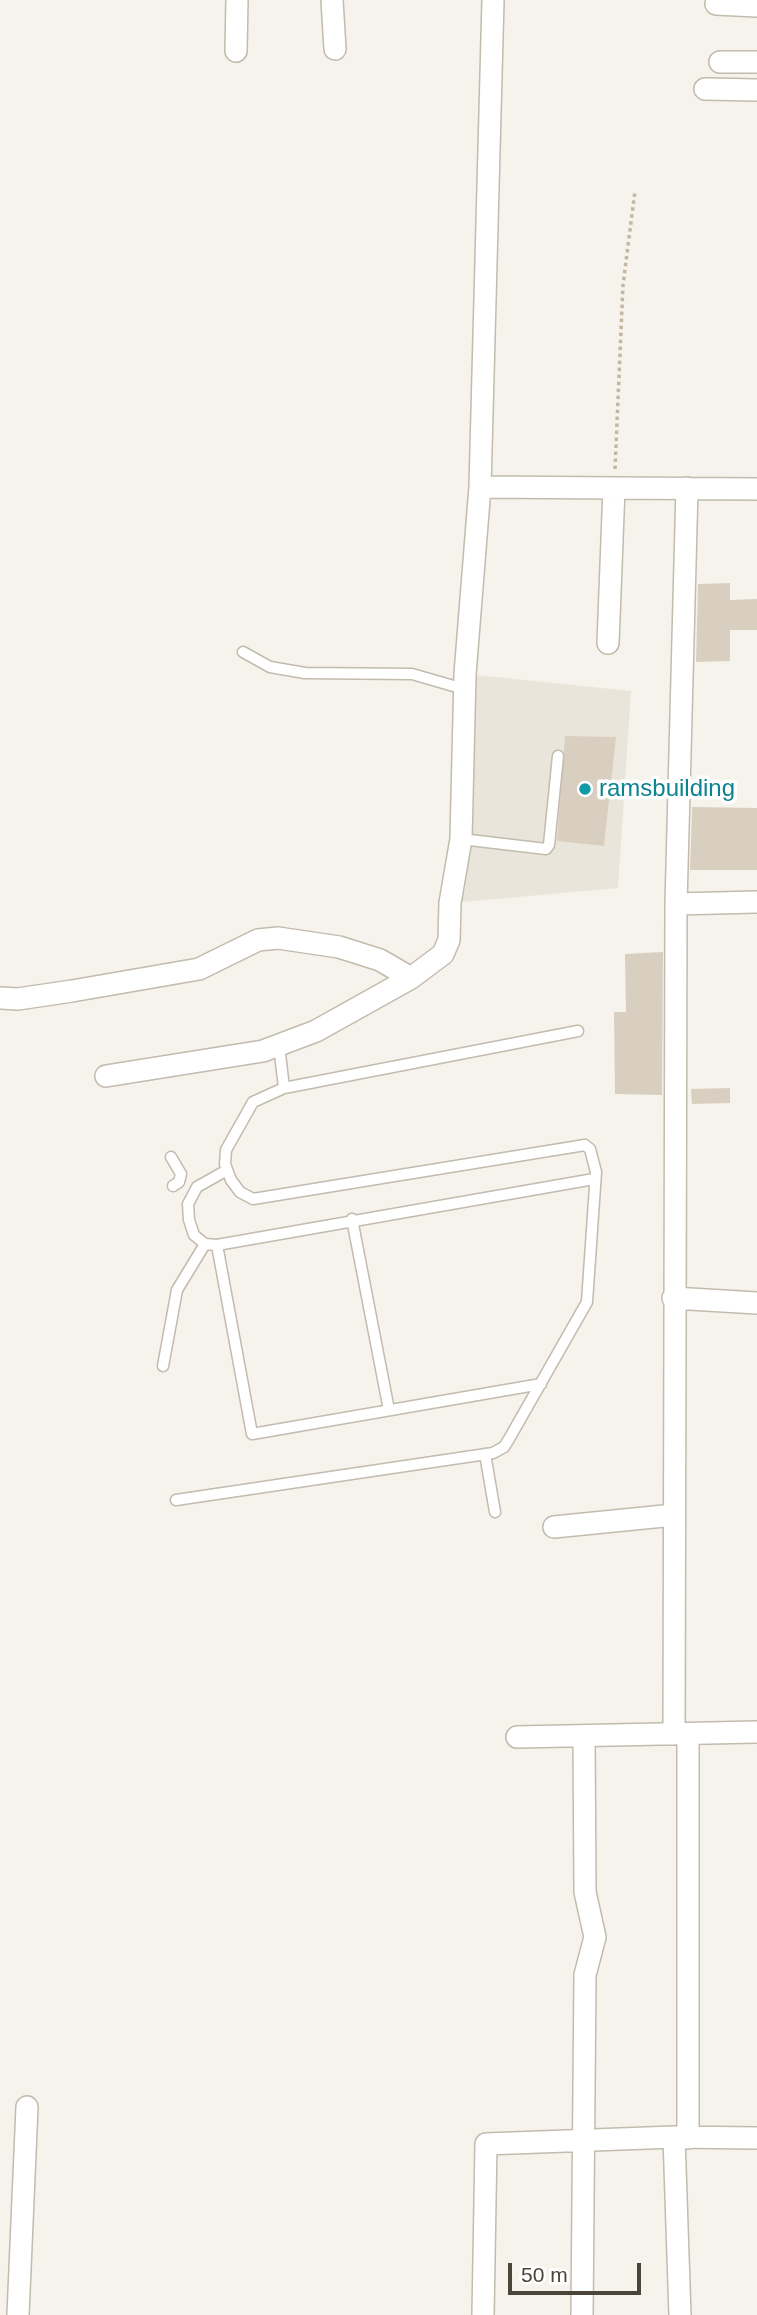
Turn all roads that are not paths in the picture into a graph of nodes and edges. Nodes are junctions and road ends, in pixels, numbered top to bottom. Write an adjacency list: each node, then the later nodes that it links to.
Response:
1 (237, 0): 7 (street)
2 (332, 0): 6 (street)
3 (493, 0): 12 (street)
4 (716, 4): 5 (street)
5 (757, 6)
6 (335, 49)
7 (236, 51)
8 (720, 62): 9 (street)
9 (757, 62)
10 (705, 89): 11 (street)
11 (757, 90)
12 (480, 487): 13 (street); 18 (street)
13 (614, 488): 14 (street); 16 (street)
14 (687, 488): 15 (street); 22 (street)
15 (757, 489)
16 (608, 643)
17 (243, 652): 18 (lane)
18 (464, 689): 20 (street)
19 (558, 756): 20 (lane)
20 (461, 839): 23 (street)
21 (757, 902): 22 (street)
22 (676, 904): 37 (street)
23 (411, 978): 24 (street); 26 (street)
24 (0, 998)
25 (578, 1031): 28 (lane)
26 (279, 1045): 27 (street); 28 (lane)
27 (106, 1076)
28 (284, 1088): 30 (lane)
29 (171, 1157): 31 (lane)
30 (227, 1170): 32 (lane); 33 (lane)
31 (181, 1174): 33 (lane); 34 (lane)
32 (594, 1179): 35 (lane); 40 (lane)
33 (205, 1182): 36 (lane)
34 (173, 1186)
35 (352, 1219): 36 (lane); 41 (lane)
36 (211, 1244): 39 (lane); 41 (lane)
37 (673, 1298): 38 (street); 45 (street)
38 (757, 1303)
39 (163, 1366)
40 (541, 1384): 41 (lane); 42 (lane)
41 (389, 1410)
42 (485, 1454): 43 (lane); 44 (lane)
43 (176, 1500)
44 (495, 1512)
45 (674, 1515): 46 (street); 48 (street)
46 (554, 1527)
47 (757, 1732): 48 (street)
48 (681, 1734): 49 (street); 52 (street)
49 (584, 1736): 50 (street); 54 (street)
50 (517, 1737)
51 (27, 2107): 55 (street)
52 (681, 2137): 53 (street); 54 (street); 59 (street)
53 (757, 2138)
54 (583, 2141): 57 (street); 58 (street)
55 (10, 2219): 56 (street)
56 (19, 2315)
57 (483, 2315)
58 (582, 2315)
59 (680, 2315)

